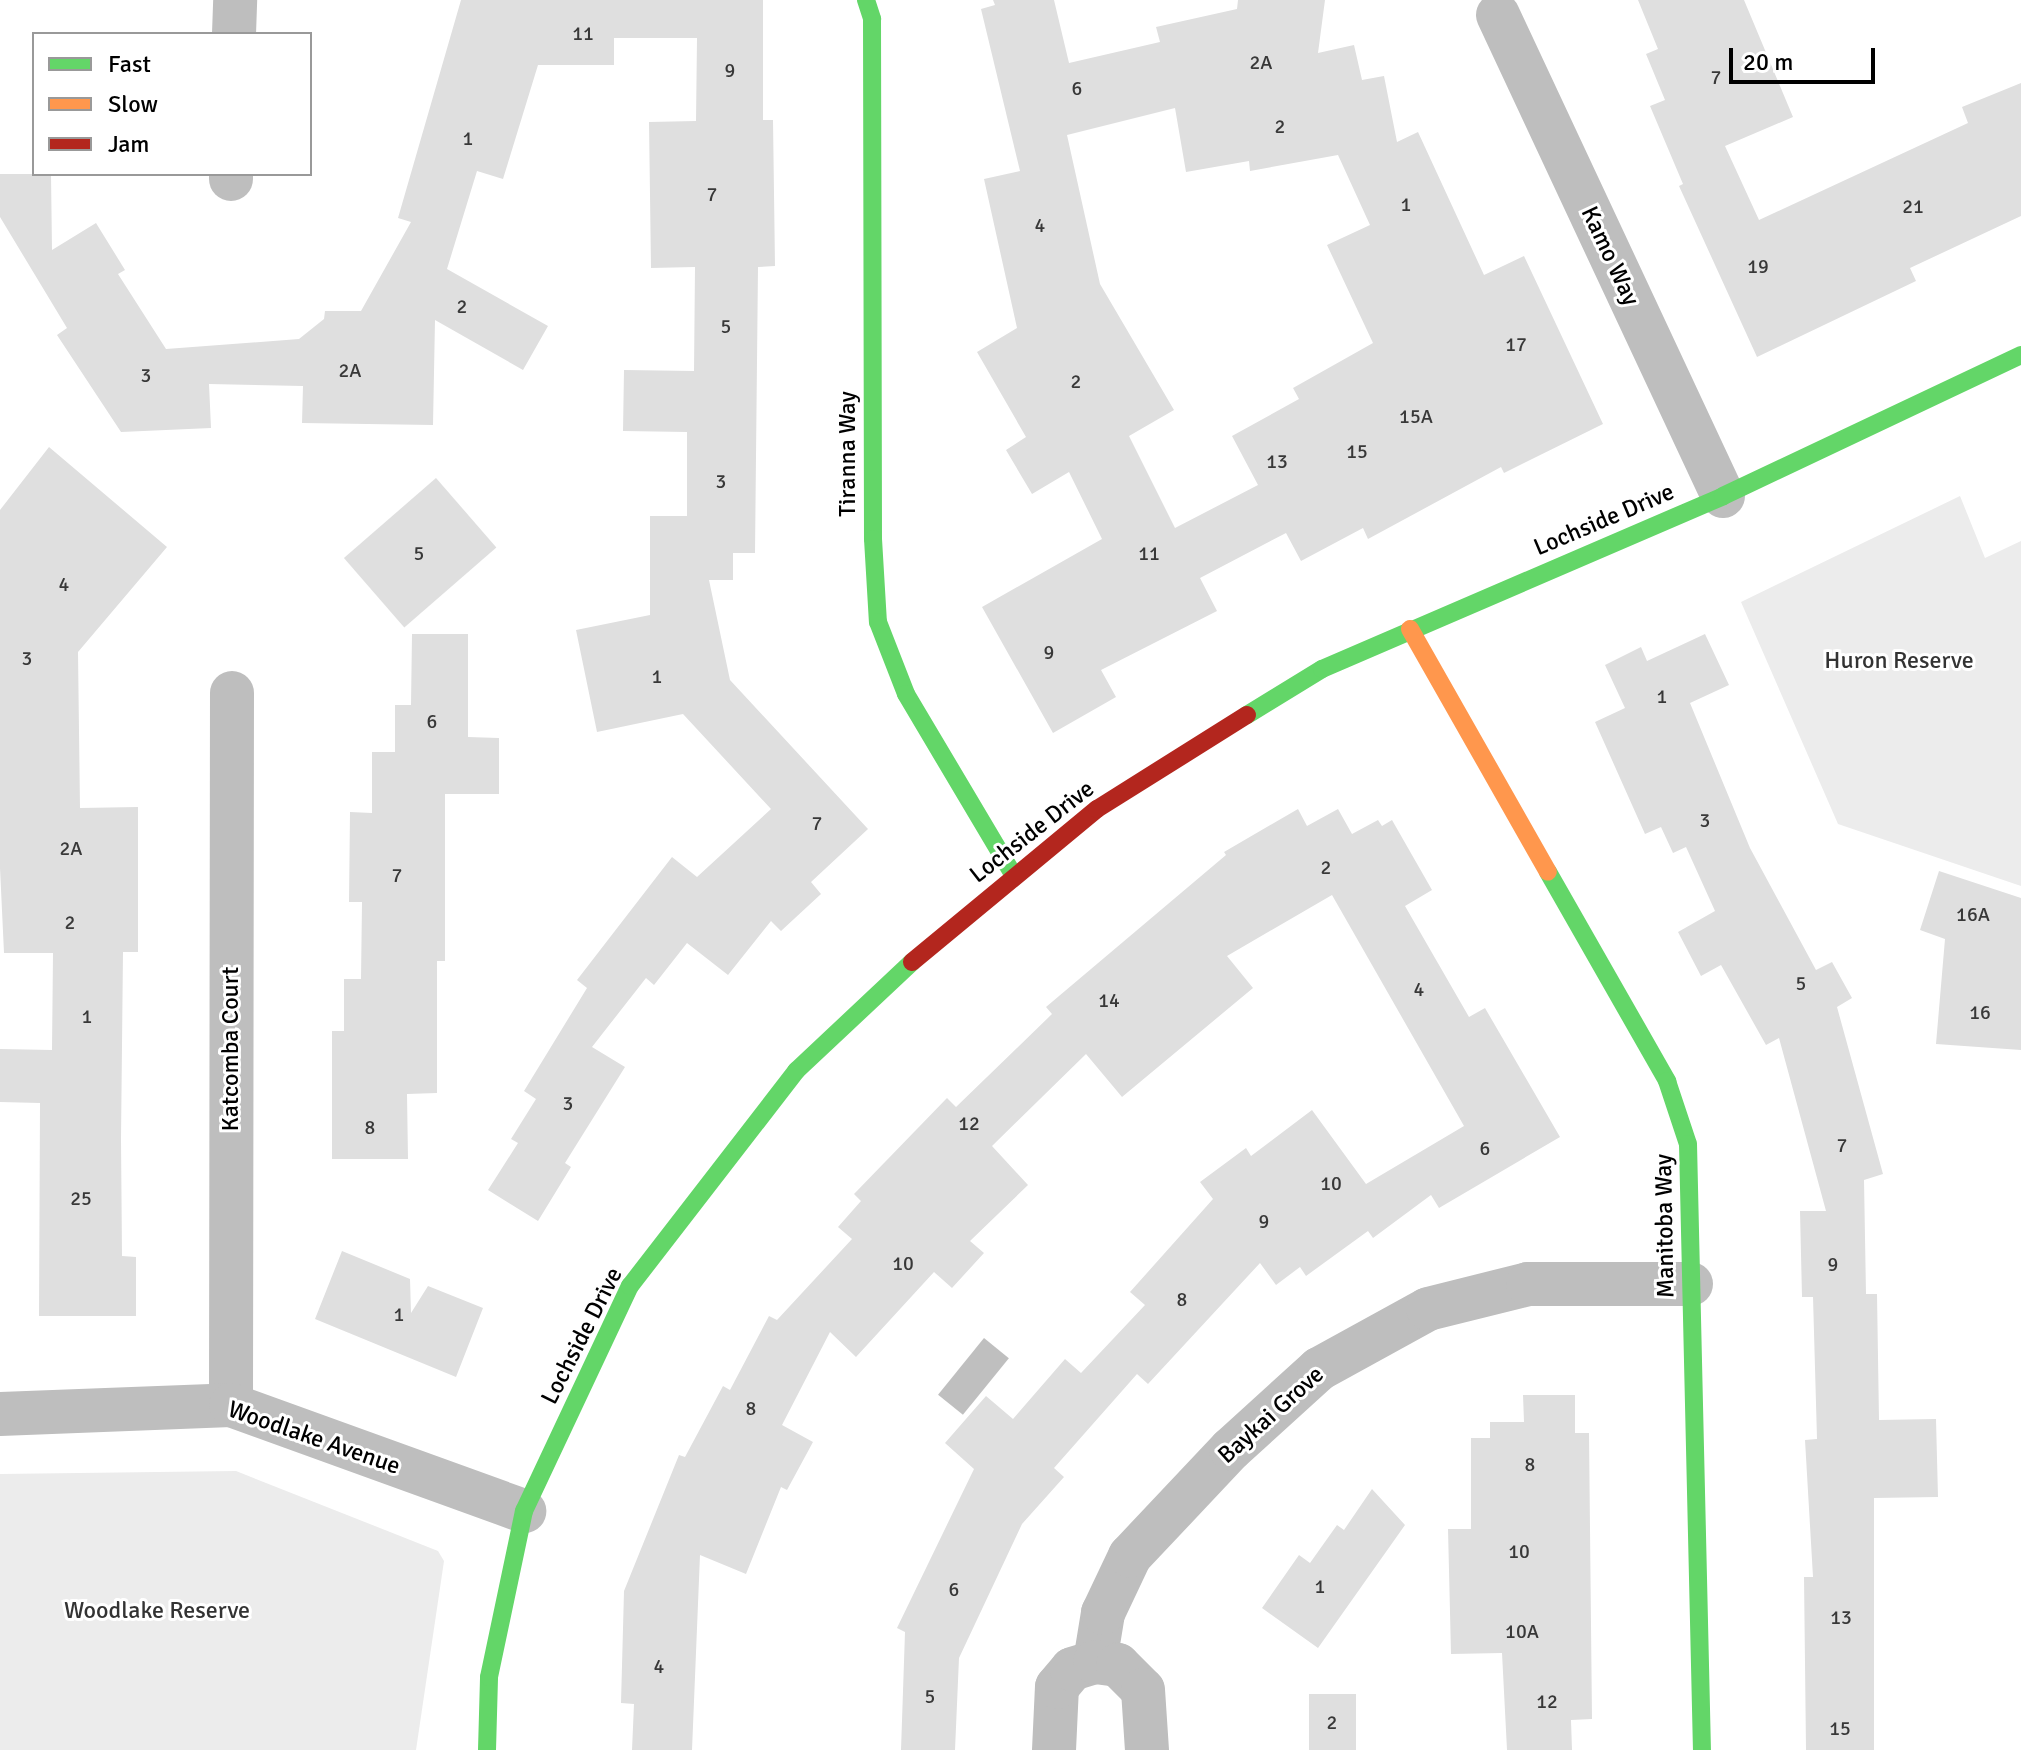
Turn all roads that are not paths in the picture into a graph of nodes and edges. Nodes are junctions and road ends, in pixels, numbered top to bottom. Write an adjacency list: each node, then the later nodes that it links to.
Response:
1 (235, 0): 4 (street)
2 (866, 0): 9 (street, Tiranna Way)
3 (1498, 15): 6 (street, Kamo Way)
4 (234, 32)
5 (2021, 355): 6 (street, Lochside Drive)
6 (1723, 496): 7 (street, Lochside Drive)
7 (1410, 629): 9 (street, Lochside Drive); 10 (street, Manitoba Way)
8 (232, 693): 11 (street, Katcomba Court)
9 (1013, 874): 13 (street, Lochside Drive)
10 (1691, 1284): 14 (street, Baykai Grove); 18 (street, Manitoba Way)
11 (231, 1405): 12 (street, Woodlake Avenue); 13 (street, Woodlake Avenue)
12 (0, 1414)
13 (524, 1511): 15 (street, Lochside Drive)
14 (1095, 1662): 16 (street); 17 (street)
15 (487, 1750)
16 (1054, 1750)
17 (1147, 1750)
18 (1702, 1750)

